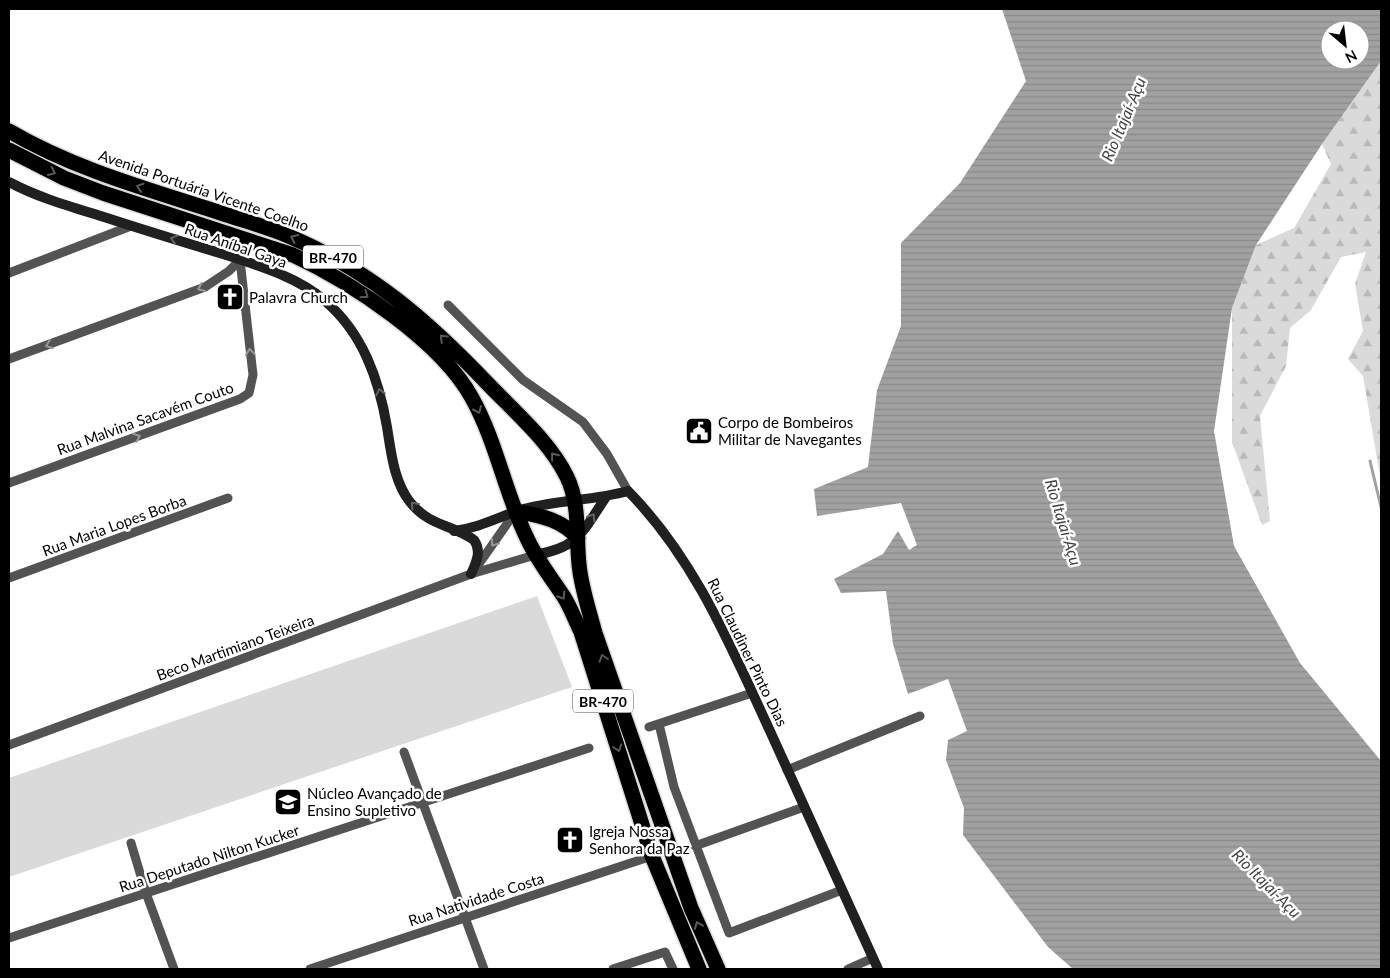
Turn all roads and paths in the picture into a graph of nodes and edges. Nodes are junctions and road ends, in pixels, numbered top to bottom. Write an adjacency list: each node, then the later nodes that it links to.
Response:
1 (9, 130): 13 (highway, Avenida Portuária Vicente Coelho / BR-470, one-way to 1)
2 (9, 150): 14 (highway, BR-470, one-way to 14)
3 (9, 182): 4 (main road, Rua Aníbal Gaya)
4 (130, 226): 5 (main road, Rua Aníbal Gaya, one-way to 4); 6 (street)
5 (240, 260): 8 (street, one-way to 8); 9 (street, Rua Malvina Sacavém Couto, one-way to 5); 15 (main road, Rua Aníbal Gaya, one-way to 5)
6 (9, 273)
7 (448, 306): 10 (street, Rua Claudiner Pinto Dias)
8 (9, 359)
9 (9, 482)
10 (628, 490): 11 (main road); 20 (main road, Rua Claudiner Pinto Dias)
11 (606, 497): 13 (main road); 16 (main road, one-way to 11)
12 (228, 498): 19 (street, Rua Maria Lopes Borba)
13 (574, 500): 14 (main road); 16 (highway, Avenida Portuária Vicente Coelho / BR-470)
14 (516, 512): 15 (main road); 16 (highway); 17 (highway, BR-470); 18 (street, one-way to 18)
15 (454, 531): 18 (main road, Rua Aníbal Gaya)
16 (578, 538): 17 (main road); 44 (highway, Avenida Portuária Vicente Coelho / BR-470, one-way to 16)
17 (535, 555): 18 (street, Beco Martimiano Teixeira); 32 (highway, BR-470, one-way to 32)
18 (471, 574): 24 (street, Beco Martimiano Teixeira)
19 (9, 578)
20 (752, 693): 22 (street); 27 (main road, Rua Claudiner Pinto Dias)
21 (920, 716): 27 (street)
22 (659, 724): 23 (street); 31 (street)
23 (649, 727)
24 (9, 745)
25 (589, 748): 28 (street, Rua Deputado Nilton Kucker)
26 (404, 752): 28 (street)
27 (788, 770): 29 (main road, Rua Claudiner Pinto Dias)
28 (422, 802): 34 (street, Rua Deputado Nilton Kucker); 35 (street)
29 (804, 807): 31 (street); 33 (main road, Rua Claudiner Pinto Dias)
30 (131, 843): 34 (street)
31 (696, 846): 33 (street)
32 (652, 856): 35 (street, Rua Natividade Costa); 43 (highway, BR-470)
33 (842, 890): 37 (main road, Rua Claudiner Pinto Dias)
34 (146, 893): 36 (street, Rua Deputado Nilton Kucker); 38 (street)
35 (464, 918): 39 (street, Rua Natividade Costa); 40 (street)
36 (9, 938)
37 (873, 958): 45 (street); 46 (main road, Rua Claudiner Pinto Dias)
38 (174, 969)
39 (310, 969)
40 (484, 969)
41 (613, 969): 42 (street)
42 (673, 969)
43 (699, 969)
44 (718, 969)
45 (848, 969)
46 (878, 969)

